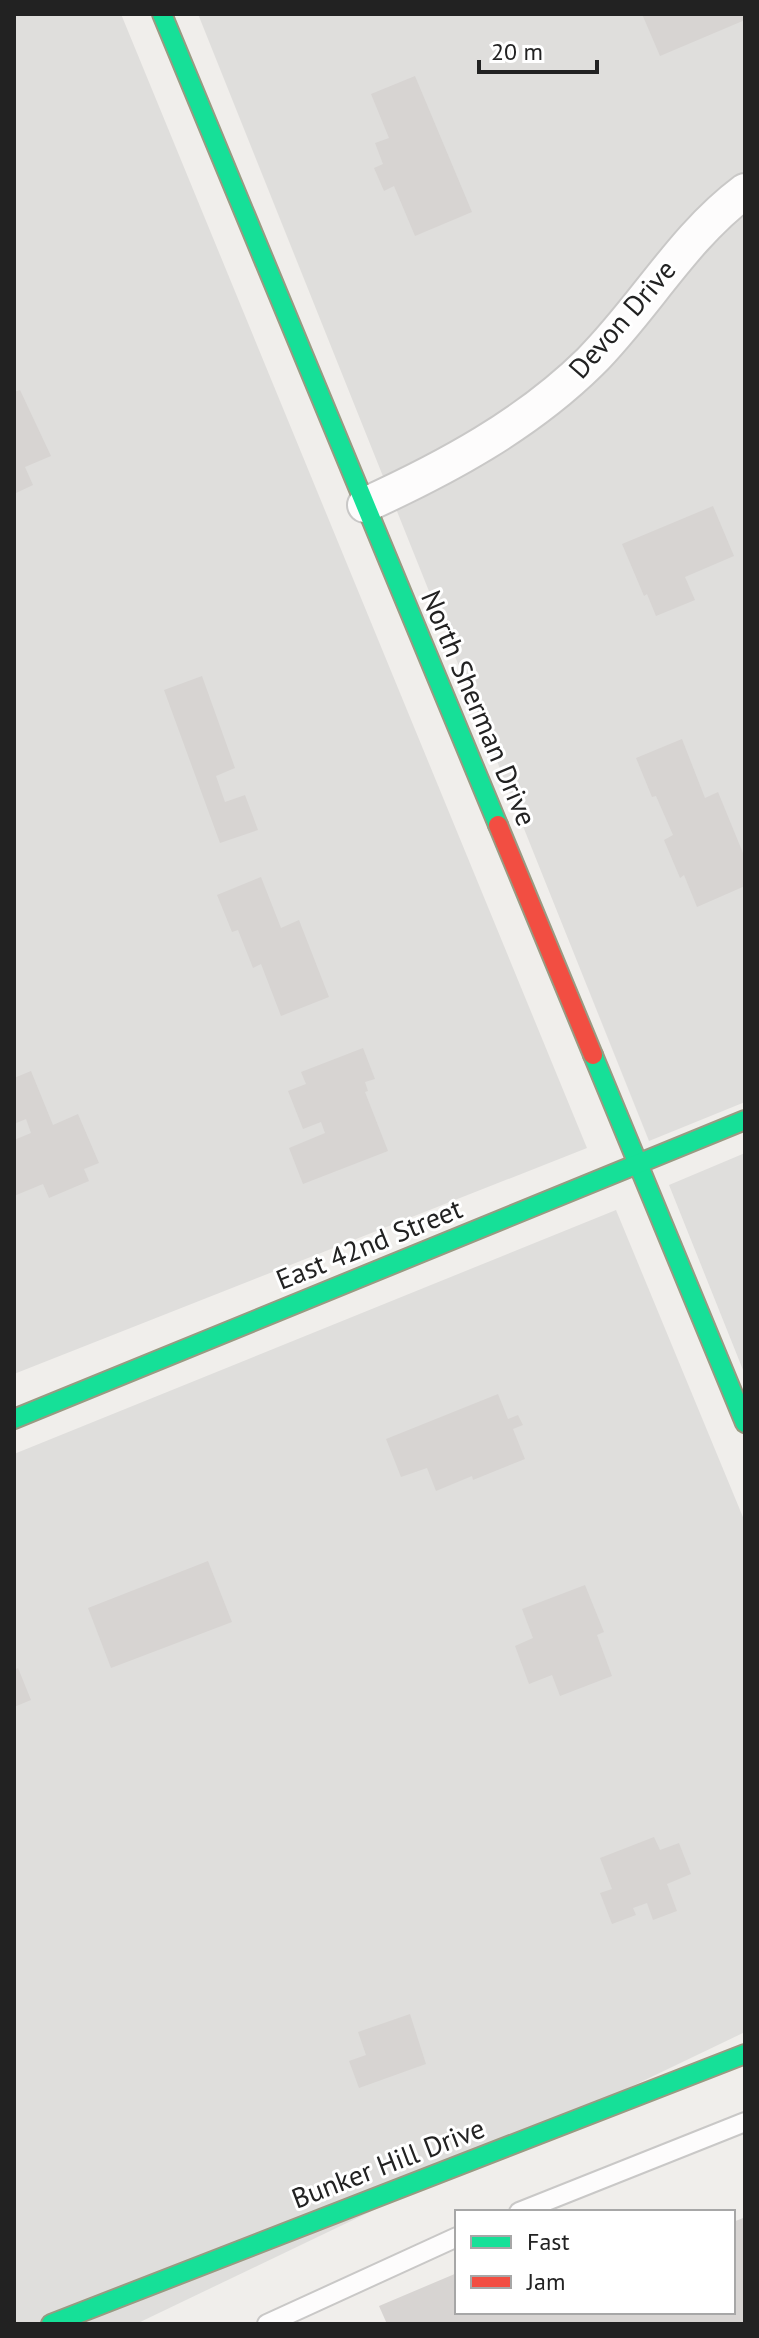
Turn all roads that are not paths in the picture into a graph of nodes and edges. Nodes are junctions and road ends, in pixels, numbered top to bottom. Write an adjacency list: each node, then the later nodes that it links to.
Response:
1 (162, 14): 3 (street, North Sherman Drive)
2 (745, 191): 3 (street, Devon Drive)
3 (365, 505): 5 (street, North Sherman Drive)
4 (745, 1120): 5 (street, East 42nd Street)
5 (639, 1164): 6 (street, East 42nd Street); 7 (street, North Sherman Drive)
6 (14, 1419)
7 (745, 1423)
8 (745, 2054): 12 (street, Bunker Hill Drive)
9 (745, 2122): 10 (lane)
10 (524, 2210)
11 (455, 2238): 13 (lane)
12 (51, 2324)
13 (267, 2324)

